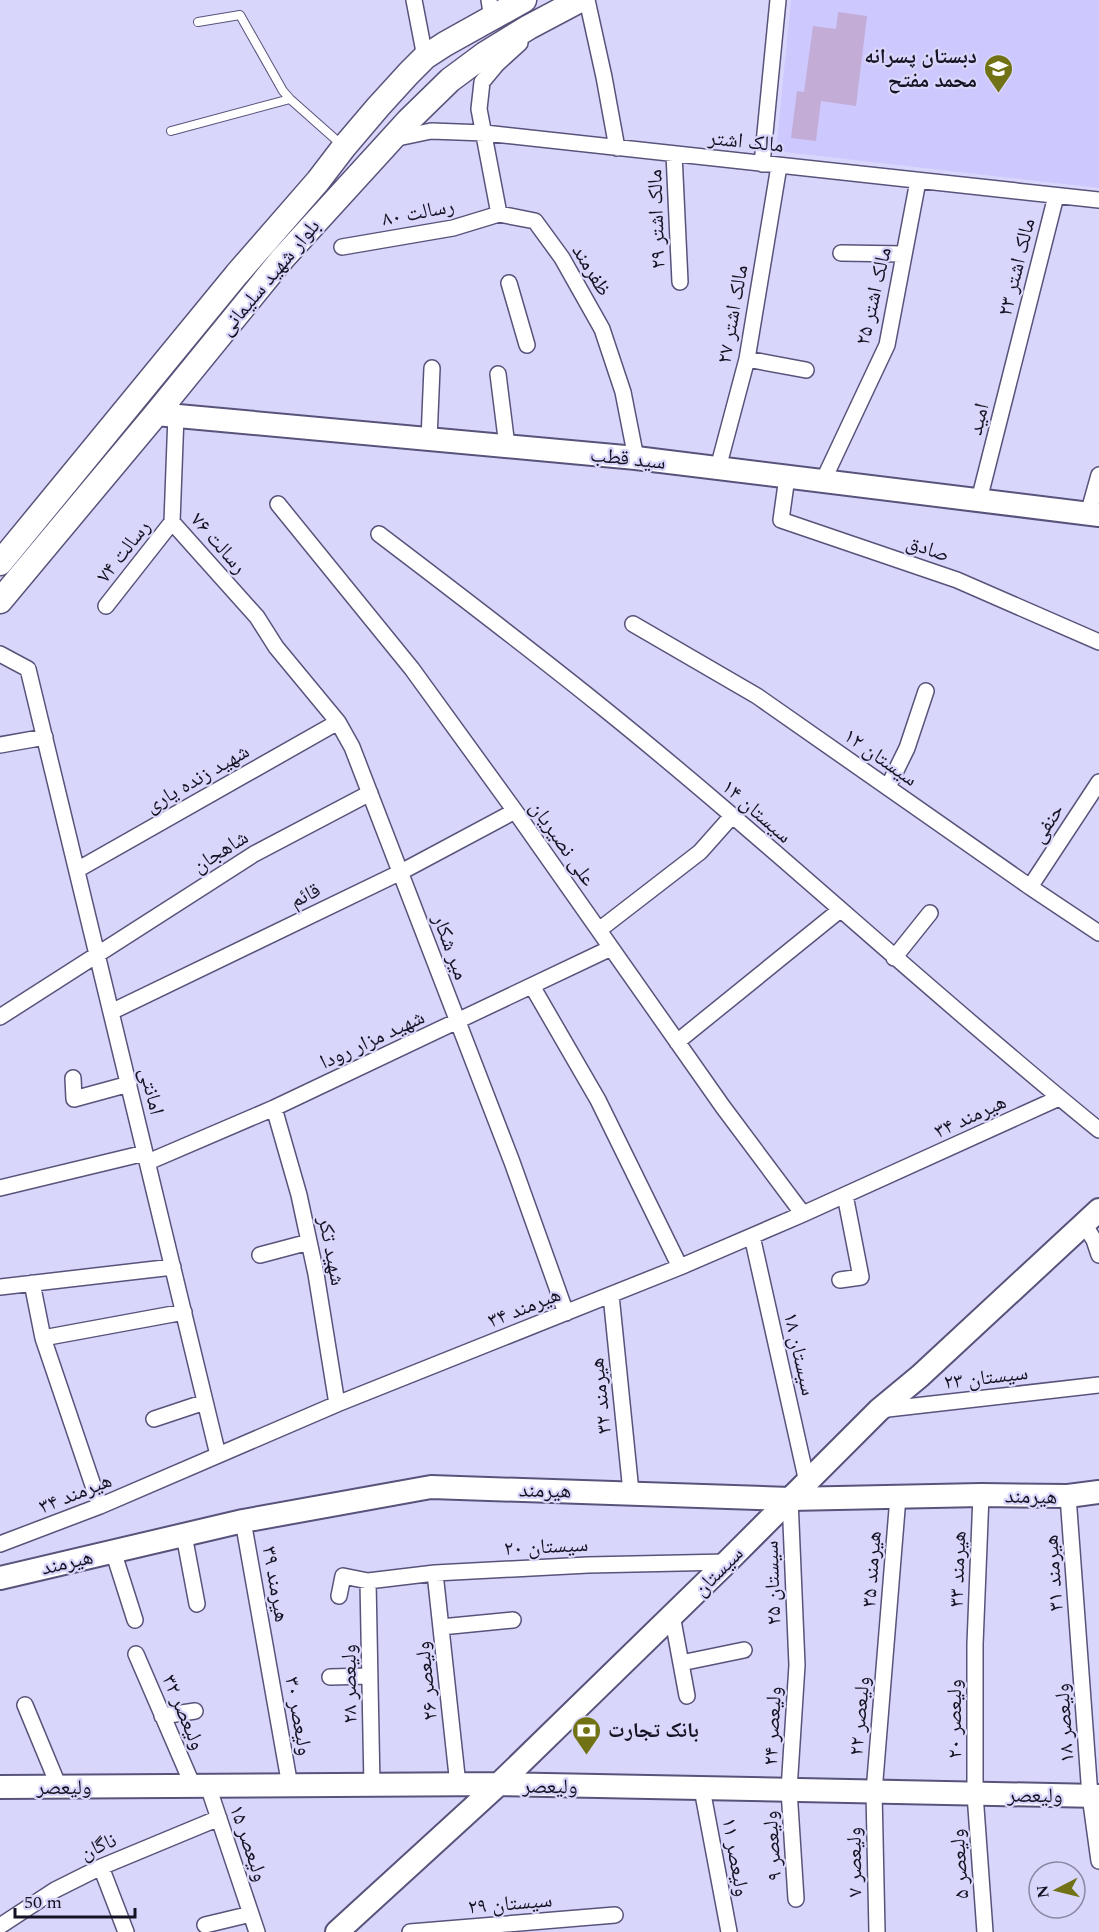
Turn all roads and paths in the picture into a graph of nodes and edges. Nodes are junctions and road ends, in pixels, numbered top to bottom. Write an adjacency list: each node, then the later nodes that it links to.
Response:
1 (414, 0): 9 (street)
2 (524, 0): 6 (main road, بلوار شهید سلیمانی)
3 (580, 0): 7 (main road, بلوار شهید سلیمانی)
4 (587, 0): 15 (street)
5 (778, 0): 17 (street)
6 (490, 9): 9 (main road, بلوار شهید سلیمانی)
7 (549, 17): 12 (street); 13 (main road, بلوار شهید سلیمانی)
8 (198, 22): 10 (lane)
9 (425, 57): 14 (main road, بلوار شهید سلیمانی)
10 (290, 99): 11 (lane); 14 (lane)
11 (171, 131)
12 (485, 133): 13 (street, مالک اشتر); 15 (street, مالک اشتر); 22 (street)
13 (390, 140): 34 (main road, بلوار شهید سلیمانی)
14 (344, 147): 47 (main road, بلوار شهید سلیمانی)
15 (617, 148): 16 (street, مالک اشتر)
16 (674, 154): 17 (street, مالک اشتر); 26 (street, مالک اشتر ۲۹)
17 (762, 164): 18 (street, مالک اشتر)
18 (779, 166): 19 (street, مالک اشتر); 30 (street, مالک اشتر ۲۷)
19 (918, 181): 20 (street, مالک اشتر); 25 (street, مالک اشتر ۲۵)
20 (1056, 196): 21 (street, مالک اشتر); 29 (street, مالک اشتر ۲۳)
21 (1099, 200)
22 (500, 214): 23 (street, رسالت ۸۰); 37 (street, ظفرمند)
23 (342, 247)
24 (841, 253): 25 (street)
25 (904, 254): 41 (street, مالک اشتر ۲۵)
26 (680, 282)
27 (509, 283): 28 (street)
28 (527, 345)
29 (1018, 348): 42 (street, امید)
30 (747, 358): 32 (street); 38 (street, مالک اشتر ۲۷)
31 (432, 369): 35 (street)
32 (806, 370)
33 (498, 374): 36 (street)
34 (166, 415): 35 (street, سید قطب); 45 (street, رسالت ۷۶); 48 (main road, بلوار شهید سلیمانی)
35 (429, 439): 36 (street, سید قطب)
36 (507, 446): 37 (street, سید قطب)
37 (636, 458): 38 (street, سید قطب)
38 (718, 468): 40 (street, سید قطب)
39 (1099, 475): 44 (street)
40 (788, 477): 41 (street, سید قطب); 52 (street, صادق)
41 (823, 481): 42 (street, سید قطب)
42 (979, 500): 44 (street, سید قطب)
43 (278, 504): 61 (street, علی نصیریان)
44 (1094, 514)
45 (172, 522): 49 (street, رسالت ۷۴); 50 (street, رسالت ۷۶)
46 (379, 534): 62 (street, سیستان ۱۴)
47 (0, 563)
48 (0, 601)
49 (106, 606)
50 (257, 617): 55 (street, میر شکار)
51 (633, 624): 59 (street, سیستان ۱۲)
52 (1099, 642)
53 (0, 654): 56 (street, امانتی)
54 (926, 691): 59 (street)
55 (338, 722): 60 (street, میر شکار); 63 (street, شهید زنده یاری)
56 (45, 737): 57 (street); 63 (street, امانتی)
57 (0, 745)
58 (1099, 782): 65 (street, حنفی)
59 (888, 787): 65 (street, سیستان ۱۲)
60 (370, 793): 64 (street, میر شکار); 71 (street, شاهجان)
61 (515, 811): 64 (street, قائم); 68 (street, علی نصیریان)
62 (732, 816): 66 (street, سیستان ۱۴); 68 (street)
63 (77, 870): 71 (street, امانتی)
64 (401, 872): 74 (street, قائم); 76 (street, میر شکار)
65 (1030, 887): 69 (street, سیستان ۱۲)
66 (840, 910): 72 (street, سیستان ۱۴); 77 (street)
67 (930, 913): 72 (street)
68 (599, 930): 70 (street, علی نصیریان)
69 (1099, 933)
70 (611, 948): 73 (street, شهید مزار رودا); 77 (street, علی نصیریان)
71 (97, 955): 74 (street, امانتی); 75 (street, شاهجان)
72 (894, 958): 80 (street, سیستان ۱۴)
73 (532, 986): 76 (street, شهید مزار رودا); 93 (street)
74 (111, 1012): 79 (street, امانتی)
75 (0, 1017)
76 (457, 1022): 81 (street, شهید مزار رودا); 99 (street, میر شکار)
77 (677, 1041): 86 (street, علی نصیریان)
78 (73, 1078): 79 (street)
79 (129, 1084): 83 (street, امانتی)
80 (1059, 1098): 82 (street, سیستان ۱۴); 85 (street, هیرمند ۳۴)
81 (274, 1108): 83 (street, شهید مزار رودا); 89 (street, شهید تکر)
82 (1099, 1130)
83 (146, 1158): 84 (street, شهید مزار رودا); 92 (street, امانتی)
84 (0, 1188)
85 (845, 1195): 86 (street, هیرمند ۳۴); 94 (street)
86 (803, 1214): 88 (street, هیرمند ۳۴)
87 (1091, 1217): 91 (street); 104 (street, سیستان)
88 (752, 1236): 93 (street, هیرمند ۳۴); 107 (street, سیستان ۱۸)
89 (309, 1242): 90 (street); 103 (street, شهید تکر)
90 (260, 1255)
91 (1099, 1255)
92 (173, 1266): 95 (street); 98 (street, امانتی)
93 (680, 1267): 97 (street, هیرمند ۳۴)
94 (840, 1280)
95 (32, 1283): 96 (street); 100 (street)
96 (0, 1287)
97 (610, 1295): 99 (street, هیرمند ۳۴); 108 (street, هیرمند ۳۲)
98 (184, 1312): 100 (street); 102 (street, امانتی)
99 (566, 1313): 103 (street, هیرمند ۳۴)
100 (43, 1338): 114 (street)
101 (1099, 1385): 104 (street, سیستان ۲۳)
102 (205, 1402): 105 (street); 106 (street, امانتی)
103 (338, 1404): 106 (street, هیرمند ۳۴)
104 (879, 1410): 107 (street, سیستان)
105 (154, 1419)
106 (218, 1455): 114 (street, هیرمند ۳۴)
107 (807, 1482): 113 (street, سیستان)
108 (630, 1492): 113 (street, هیرمند); 115 (street, هیرمند)
109 (1099, 1492): 111 (street, هیرمند)
110 (981, 1495): 111 (street, هیرمند); 112 (street, هیرمند); 130 (street, هیرمند ۳۳)
111 (1068, 1496): 131 (street, هیرمند ۳۱)
112 (898, 1497): 113 (street, هیرمند); 129 (street, هیرمند ۳۵)
113 (790, 1499): 119 (street, سیستان); 136 (street, سیستان ۲۵)
114 (100, 1506): 117 (street, هیرمند ۳۴)
115 (243, 1521): 116 (street, هیرمند); 133 (street, هیرمند ۳۹)
116 (184, 1535): 118 (street, هیرمند); 124 (street)
117 (0, 1544)
118 (113, 1551): 121 (street, هیرمند); 126 (street)
119 (727, 1562): 120 (street, سیستان ۲۰); 125 (street, سیستان)
120 (435, 1573): 122 (street, سیستان ۲۰); 128 (street, ولیعصر ۲۶)
121 (0, 1578)
122 (369, 1581): 123 (street, سیستان ۲۰); 137 (street, ولیعصر ۲۸)
123 (339, 1596)
124 (197, 1604)
125 (672, 1615): 135 (street); 143 (street, سیستان)
126 (135, 1620)
127 (513, 1620): 128 (street)
128 (441, 1627): 144 (street, ولیعصر ۲۶)
129 (887, 1644): 152 (street, ولیعصر ۲۲)
130 (975, 1644): 153 (street, ولیعصر ۲۰)
131 (1079, 1646): 154 (street, ولیعصر ۱۸)
132 (744, 1650): 135 (street)
133 (267, 1653): 146 (street, ولیعصر ۳۰)
134 (136, 1654): 142 (street, ولیعصر ۳۲)
135 (681, 1662): 139 (street)
136 (797, 1665): 151 (street, ولیعصر ۲۴)
137 (370, 1676): 138 (street); 147 (street, ولیعصر ۲۸)
138 (330, 1677)
139 (687, 1696)
140 (25, 1705): 149 (street)
141 (195, 1711): 142 (street)
142 (162, 1716): 145 (street, ولیعصر ۳۲)
143 (499, 1784): 144 (street, ولیعصر); 150 (street, ولیعصر); 165 (street, سیستان)
144 (458, 1785): 147 (street, ولیعصر)
145 (200, 1786): 146 (street, ولیعصر); 149 (street, ولیعصر); 155 (street, ولیعصر ۱۵)
146 (290, 1786): 147 (street, ولیعصر)
147 (372, 1786)
148 (0, 1787): 149 (street, ولیعصر)
149 (59, 1787)
150 (702, 1789): 151 (street, ولیعصر); 167 (street, ولیعصر ۱۱)
151 (789, 1790): 152 (street, ولیعصر); 158 (street, ولیعصر ۹)
152 (874, 1792): 153 (street, ولیعصر); 168 (street, ولیعصر ۷)
153 (975, 1794): 154 (street, ولیعصر); 169 (street, ولیعصر ۵)
154 (1094, 1796): 156 (street, ولیعصر ۱۸)
155 (219, 1818): 157 (street, ناگان); 159 (street, ولیعصر ۱۵)
156 (1099, 1861)
157 (101, 1867): 162 (street, ناگان); 163 (street)
158 (796, 1899)
159 (251, 1914): 161 (street); 164 (street, ولیعصر ۱۵)
160 (615, 1915): 166 (street, سیستان ۲۹)
161 (205, 1925)
162 (0, 1926)
163 (126, 1932)
164 (257, 1932)
165 (337, 1932)
166 (410, 1932)
167 (729, 1932)
168 (877, 1932)
169 (985, 1932)

